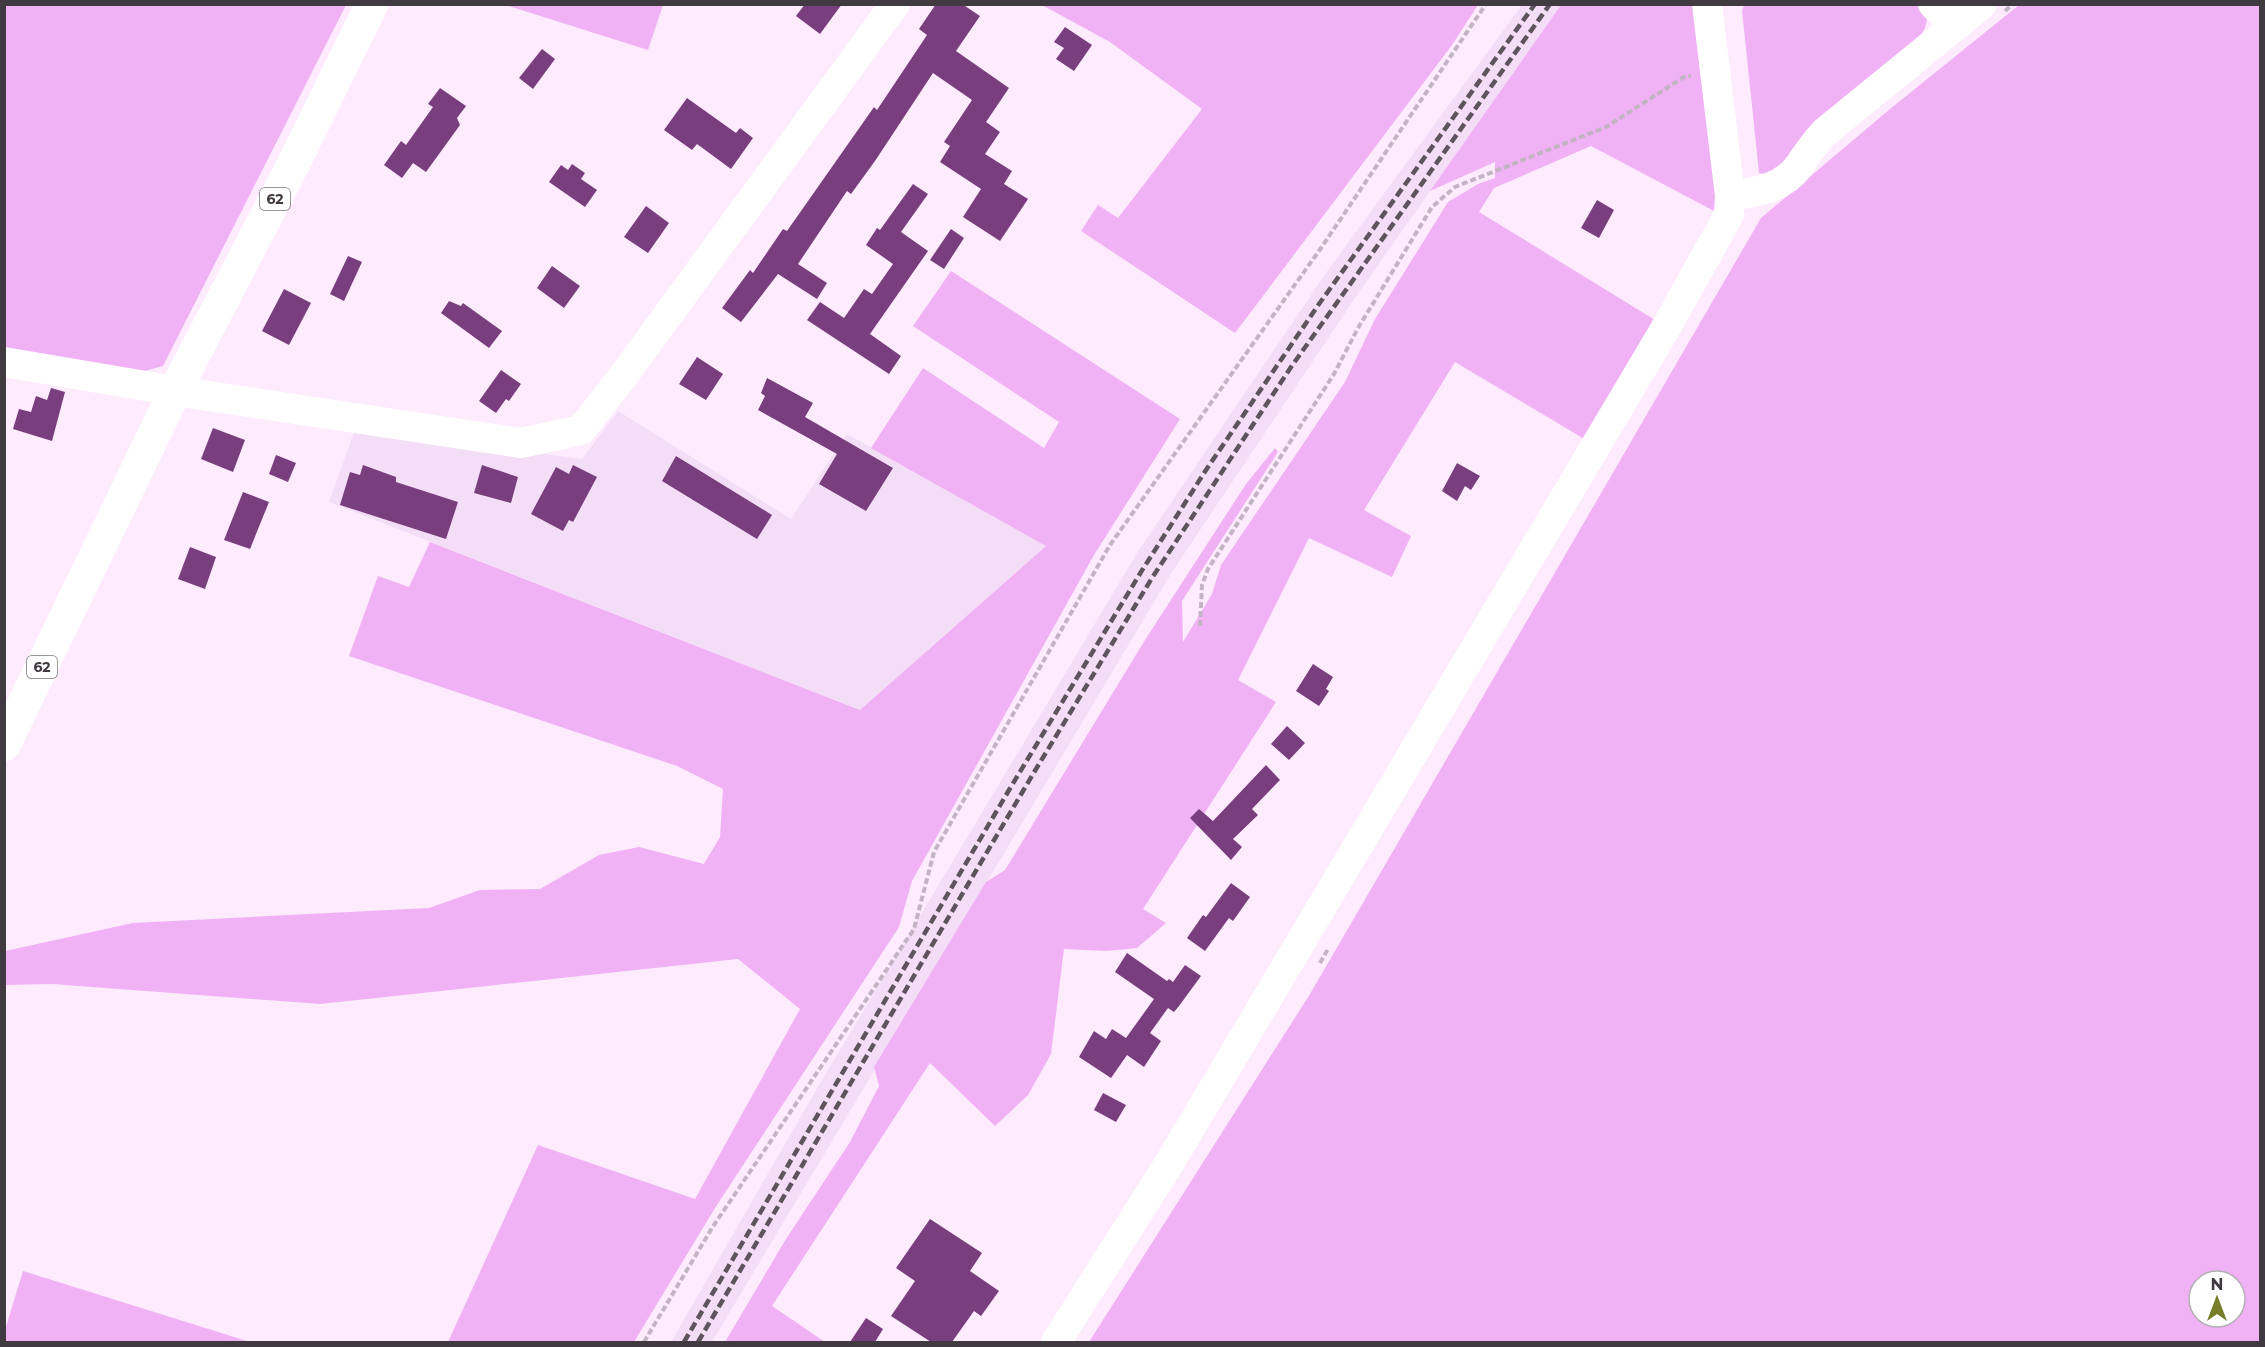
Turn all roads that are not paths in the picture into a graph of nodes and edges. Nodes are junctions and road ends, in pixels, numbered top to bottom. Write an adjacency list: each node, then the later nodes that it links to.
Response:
1 (372, 4): 9 (main road, 62)
2 (895, 4): 9 (street)
3 (1707, 4): 7 (street)
4 (1933, 4): 6 (street)
5 (1982, 4): 6 (street)
6 (1954, 26): 7 (street)
7 (1730, 196): 11 (street)
8 (4, 362): 9 (street)
9 (175, 390): 10 (main road, 62)
10 (4, 745)
11 (1056, 1342)

